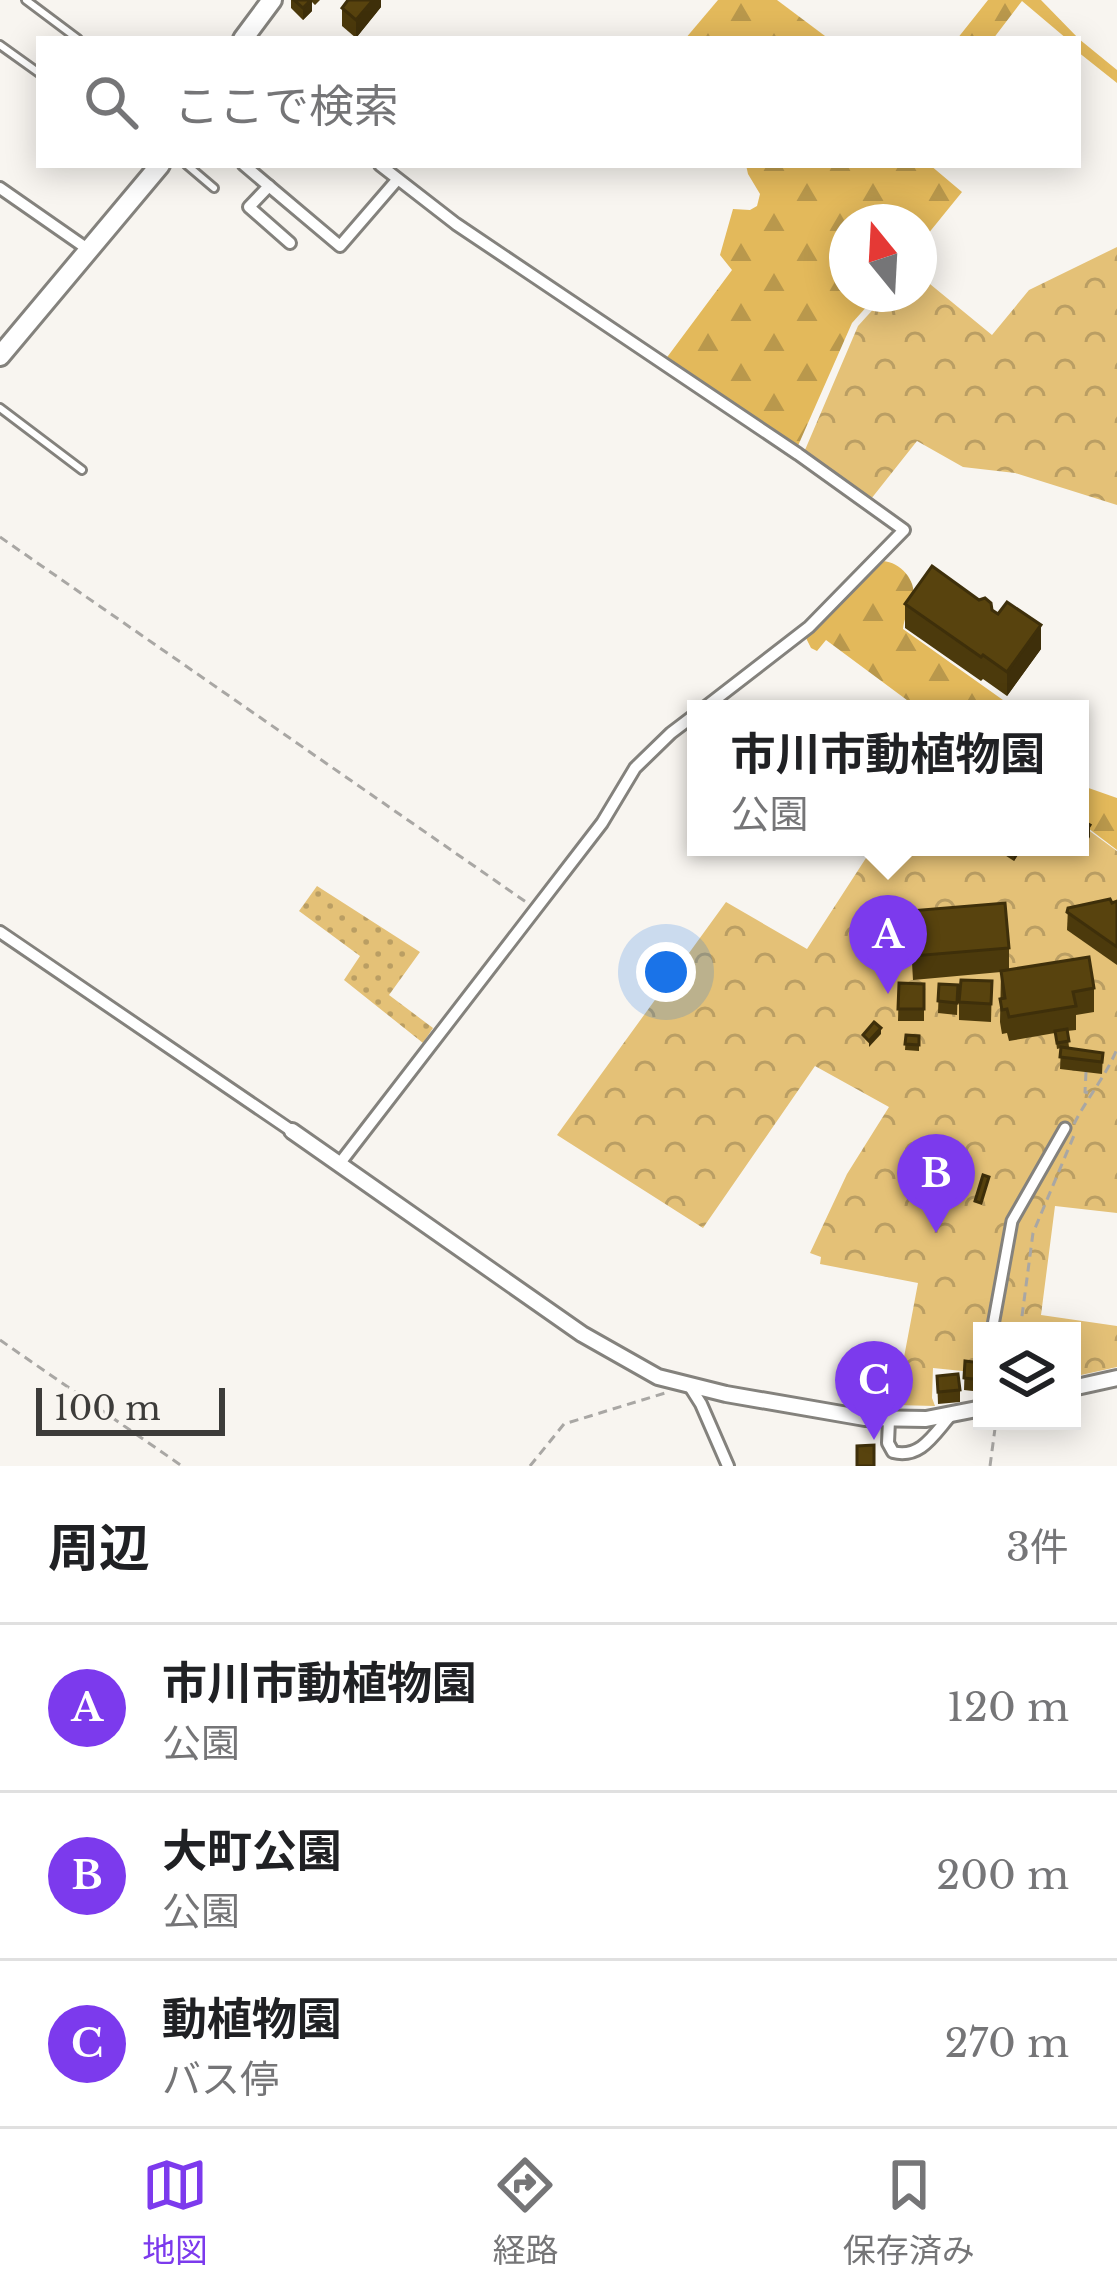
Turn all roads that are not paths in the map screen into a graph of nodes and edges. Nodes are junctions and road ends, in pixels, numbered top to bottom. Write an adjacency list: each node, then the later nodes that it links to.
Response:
1 (26, 0): 3 (lane)
2 (272, 0): 4 (highway)
3 (73, 36)
4 (245, 36)
5 (0, 45): 6 (lane)
6 (36, 71)
7 (157, 168): 16 (highway)
8 (191, 168): 14 (lane)
9 (248, 168): 12 (street)
10 (384, 168): 11 (street)
11 (398, 180): 12 (street); 20 (street)
12 (269, 186): 15 (street)
13 (0, 188): 16 (street)
14 (214, 188)
15 (290, 242)
16 (89, 250): 17 (highway)
17 (0, 356)
18 (0, 408): 19 (lane)
19 (82, 470)
20 (715, 700)
21 (687, 721): 25 (street)
22 (0, 932): 24 (street)
23 (1065, 1129): 26 (street)
24 (292, 1130): 25 (street)
25 (340, 1163): 28 (street)
26 (994, 1322)
27 (1117, 1378): 29 (street)
28 (688, 1385): 32 (street); 33 (street)
29 (1081, 1386)
30 (973, 1410): 31 (street)
31 (951, 1414): 32 (street); 32 (street)
32 (889, 1420)
33 (728, 1466)

